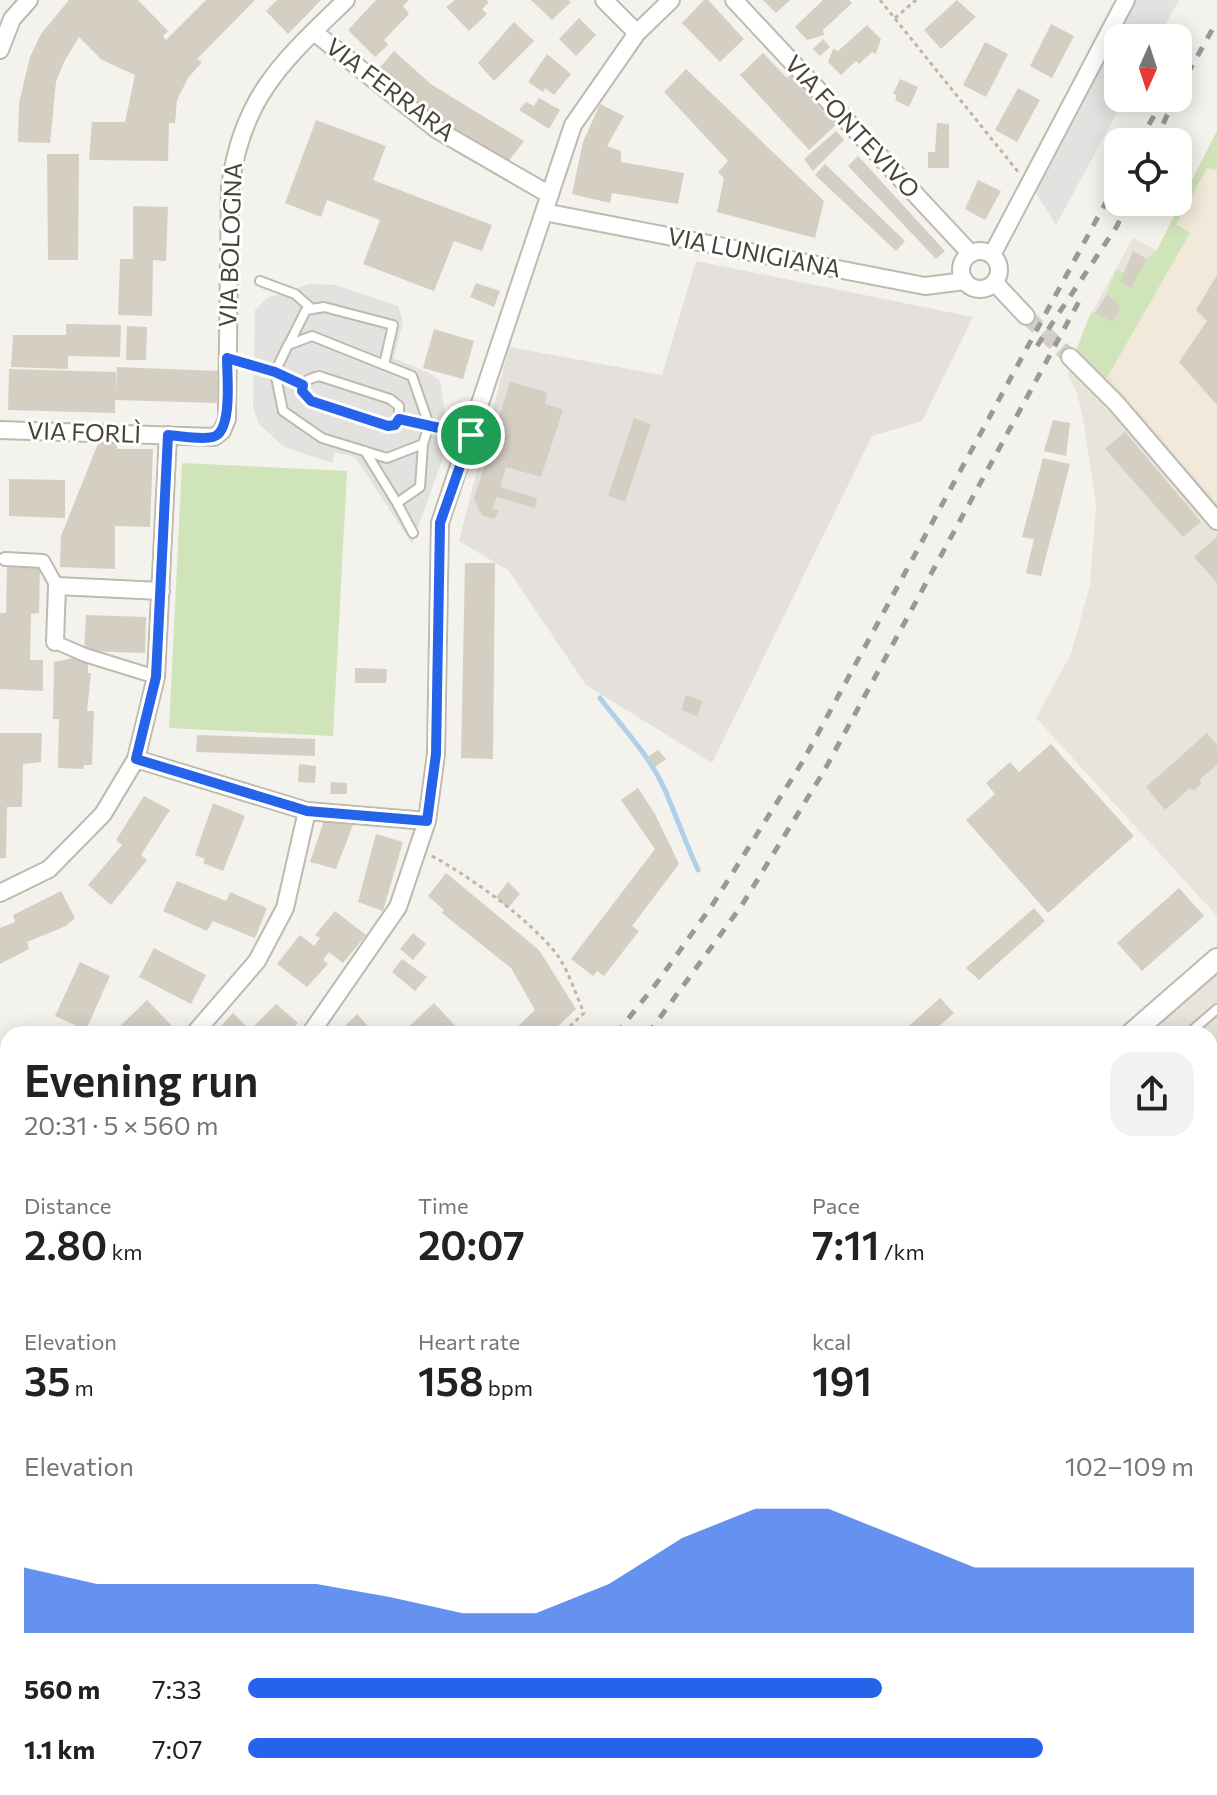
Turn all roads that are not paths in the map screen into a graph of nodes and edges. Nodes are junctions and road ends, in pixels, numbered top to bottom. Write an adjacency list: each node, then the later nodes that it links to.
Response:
1 (29, 0): 9 (street)
2 (337, 0): 10 (street)
3 (346, 0): 10 (street, VIA BOLOGNA)
4 (604, 0): 11 (street)
5 (671, 0): 11 (street)
6 (734, 0): 15 (street, VIA FONTEVIVO)
7 (1126, 0): 16 (street)
8 (0, 6): 9 (street)
9 (12, 19): 12 (street)
10 (316, 30): 13 (street, VIA FERRARA); 24 (street, VIA BOLOGNA)
11 (637, 33): 13 (street)
12 (0, 50)
13 (550, 195): 14 (street)
14 (544, 212): 18 (street, VIA LUNIGIANA); 32 (street)
15 (971, 254): 16 (street); 18 (street)
16 (992, 255): 19 (street)
17 (260, 281): 20 (lane)
18 (965, 281): 19 (street)
19 (995, 283): 21 (street)
20 (312, 309): 22 (lane); 25 (lane)
21 (1026, 316)
22 (288, 345): 25 (lane); 26 (lane)
23 (1070, 357): 36 (street)
24 (227, 358): 26 (lane); 31 (street, VIA BOLOGNA)
25 (384, 365): 29 (lane)
26 (275, 372): 27 (lane); 34 (lane)
27 (303, 385): 28 (lane); 28 (lane)
28 (399, 419): 29 (lane)
29 (429, 425): 32 (lane); 33 (lane)
30 (0, 430): 31 (street, VIA FORLÌ)
31 (168, 435): 40 (street)
32 (471, 435): 45 (street)
33 (423, 444): 34 (lane); 35 (lane)
34 (365, 451): 35 (lane)
35 (397, 503): 37 (lane)
36 (1217, 521)
37 (413, 533)
38 (5, 559): 39 (street)
39 (57, 586): 40 (street); 41 (street)
40 (161, 591): 42 (street)
41 (55, 642): 42 (street)
42 (156, 677): 43 (street)
43 (136, 759): 44 (street); 46 (street)
44 (307, 811): 45 (street); 49 (street)
45 (427, 821): 50 (street)
46 (0, 893)
47 (1217, 959): 51 (street)
48 (1217, 1009): 52 (lane)
49 (201, 1026)
50 (316, 1026)
51 (1140, 1026)
52 (1197, 1026)

